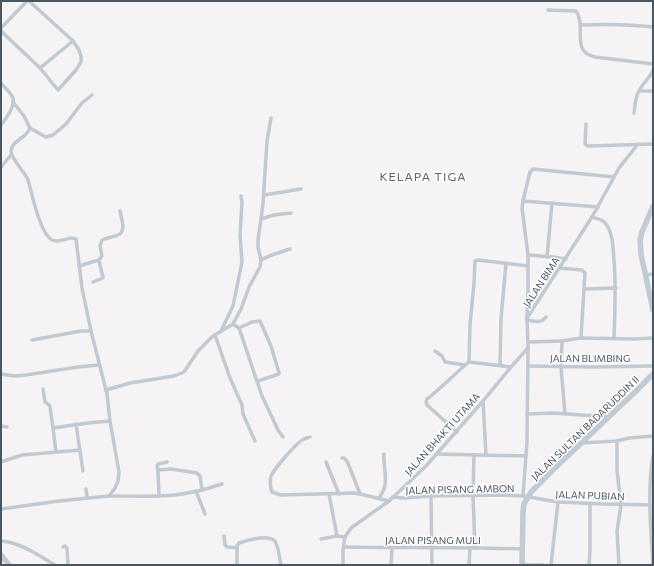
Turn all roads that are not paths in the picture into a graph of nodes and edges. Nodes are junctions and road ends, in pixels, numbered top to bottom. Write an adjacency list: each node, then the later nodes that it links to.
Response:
1 (28, 1): 5 (street); 6 (street)
2 (548, 10): 3 (street)
3 (581, 25): 4 (street); 7 (street)
4 (653, 27)
5 (1, 29): 8 (street)
6 (73, 41): 8 (street); 8 (street)
7 (653, 64)
8 (40, 68)
9 (653, 70): 11 (street)
10 (1, 83): 14 (street)
11 (639, 91): 12 (street); 15 (street)
12 (653, 91)
13 (92, 95): 19 (street)
14 (13, 102): 18 (street); 19 (street)
15 (634, 113)
16 (271, 118): 26 (street)
17 (586, 124): 20 (street)
18 (1, 125)
19 (30, 128): 22 (street)
20 (638, 144): 21 (street); 24 (street, JALAN BIMA)
21 (653, 144)
22 (11, 154): 23 (street); 43 (street)
23 (1, 167)
24 (614, 177): 28 (street); 31 (street, JALAN BIMA)
25 (300, 189): 26 (street)
26 (264, 195): 35 (street)
27 (241, 196): 57 (street)
28 (523, 201): 29 (street); 37 (street)
29 (552, 202): 31 (street); 38 (street)
30 (653, 206): 47 (street)
31 (598, 207): 34 (street, JALAN BIMA)
32 (120, 211): 40 (street)
33 (291, 213): 35 (street)
34 (592, 217): 39 (street, JALAN BIMA); 49 (street)
35 (261, 219): 41 (street)
36 (290, 249): 41 (street)
37 (528, 255): 38 (street); 44 (street)
38 (547, 257): 39 (street)
39 (566, 259): 45 (street, JALAN BIMA)
40 (99, 260): 43 (street); 48 (street)
41 (260, 260): 54 (street)
42 (506, 263): 44 (street); 67 (street); 70 (street)
43 (79, 266): 56 (street)
44 (528, 266): 53 (street)
45 (559, 268): 50 (street); 53 (street, JALAN BIMA)
46 (653, 274): 47 (street)
47 (646, 275): 51 (street)
48 (93, 282)
49 (616, 288): 50 (street); 60 (street)
50 (584, 289): 59 (street)
51 (653, 310)
52 (546, 317): 53 (street)
53 (527, 319): 64 (street, JALAN BIMA)
54 (233, 324): 55 (street); 57 (street)
55 (239, 328): 77 (street); 77 (street)
56 (91, 331): 62 (street); 68 (street)
57 (221, 331): 58 (street)
58 (215, 335): 80 (street); 94 (street)
59 (581, 338): 60 (street); 63 (street)
60 (614, 338): 61 (street)
61 (653, 338)
62 (32, 340)
63 (562, 341): 64 (street); 74 (street)
64 (528, 342): 65 (street, JALAN BIMA)
65 (528, 348): 71 (street, JALAN BHAKTI UTAMA); 72 (street, JALAN BIMA)
66 (434, 350): 69 (street)
67 (469, 362): 69 (street); 70 (street)
68 (99, 365): 75 (street); 80 (street)
69 (465, 365): 90 (street)
70 (500, 365): 71 (street)
71 (511, 366): 81 (street, JALAN BHAKTI UTAMA)
72 (528, 366): 74 (street, JALAN BLIMBING); 82 (street, JALAN BIMA)
73 (653, 366): 74 (street, JALAN BLIMBING)
74 (561, 367): 83 (street)
75 (1, 374)
76 (653, 374): 78 (street, JALAN SULTAN BADARUDDIN II)
77 (258, 381): 92 (street)
78 (650, 381): 84 (street, JALAN SULTAN BADARUDDIN II)
79 (43, 389): 89 (street)
80 (106, 390): 85 (street)
81 (483, 401): 90 (street, JALAN BHAKTI UTAMA); 102 (street)
82 (527, 414): 83 (street); 103 (street, JALAN BIMA)
83 (565, 414): 84 (street)
84 (609, 417): 96 (street, JALAN SULTAN BADARUDDIN II)
85 (110, 421): 86 (street); 118 (street)
86 (76, 424): 89 (street); 97 (street)
87 (1, 426): 88 (street)
88 (7, 427)
89 (53, 428): 98 (street)
90 (457, 432): 100 (street, JALAN BHAKTI UTAMA)
91 (653, 436): 95 (street)
92 (283, 437)
93 (310, 437): 115 (street)
94 (255, 441)
95 (617, 441): 96 (street); 129 (street)
96 (582, 442): 123 (street, JALAN SULTAN BADARUDDIN II)
97 (80, 450): 98 (street); 110 (street)
98 (56, 452): 106 (street)
99 (384, 454): 125 (street)
100 (437, 454): 101 (street); 122 (street, JALAN BHAKTI UTAMA)
101 (474, 455): 102 (street); 121 (street)
102 (486, 455): 103 (street)
103 (526, 456): 123 (street, JALAN BIMA)
104 (653, 456): 130 (street)
105 (342, 458): 117 (street)
106 (1, 462)
107 (167, 462): 109 (street)
108 (326, 462): 116 (street)
109 (158, 470): 113 (street); 119 (street)
110 (83, 471)
111 (222, 484): 113 (street)
112 (86, 489): 124 (street)
113 (202, 490): 114 (street)
114 (196, 491): 119 (street); 132 (street)
115 (329, 494): 116 (street); 134 (street)
116 (339, 494): 117 (street)
117 (360, 494): 125 (street)
118 (109, 496): 119 (street); 124 (street)
119 (159, 496)
120 (431, 496): 121 (street, JALAN PISANG AMBON); 122 (street, JALAN PISANG AMBON); 142 (street)
121 (473, 496): 123 (street, JALAN PISANG AMBON); 144 (street)
122 (393, 497): 126 (street, JALAN BHAKTI UTAMA)
123 (525, 497): 127 (street, JALAN PUBIAN); 145 (street, JALAN SULTAN BADARUDDIN II)
124 (87, 498): 131 (street)
125 (380, 498): 126 (street)
126 (389, 501): 135 (street, JALAN BHAKTI UTAMA)
127 (558, 502): 128 (street, JALAN PUBIAN); 158 (street)
128 (590, 504): 129 (street, JALAN PUBIAN); 159 (street)
129 (621, 505): 130 (street, JALAN PUBIAN); 160 (street)
130 (651, 505): 161 (street)
131 (1, 509)
132 (205, 514)
133 (224, 536): 140 (street)
134 (337, 536): 135 (street); 136 (street)
135 (345, 537): 139 (street)
136 (321, 539)
137 (1, 542): 148 (street)
138 (63, 547): 149 (street)
139 (344, 547): 141 (street, JALAN PISANG MULI); 152 (street)
140 (237, 548): 150 (street); 151 (street)
141 (392, 548): 142 (street, JALAN PISANG MULI); 153 (street)
142 (432, 548): 143 (street, JALAN PISANG MULI); 154 (street)
143 (470, 548): 144 (street, JALAN PISANG MULI); 155 (street)
144 (475, 548): 145 (street, JALAN PISANG MULI)
145 (522, 549): 156 (street, JALAN SULTAN BADARUDDIN II)
146 (1, 555): 147 (street)
147 (9, 565)
148 (55, 565)
149 (68, 565)
150 (237, 565)
151 (280, 565)
152 (343, 565)
153 (391, 565)
154 (432, 565)
155 (469, 565)
156 (522, 565): 157 (street)
157 (543, 565)
158 (551, 565)
159 (589, 565)
160 (619, 565)
161 (652, 565)

